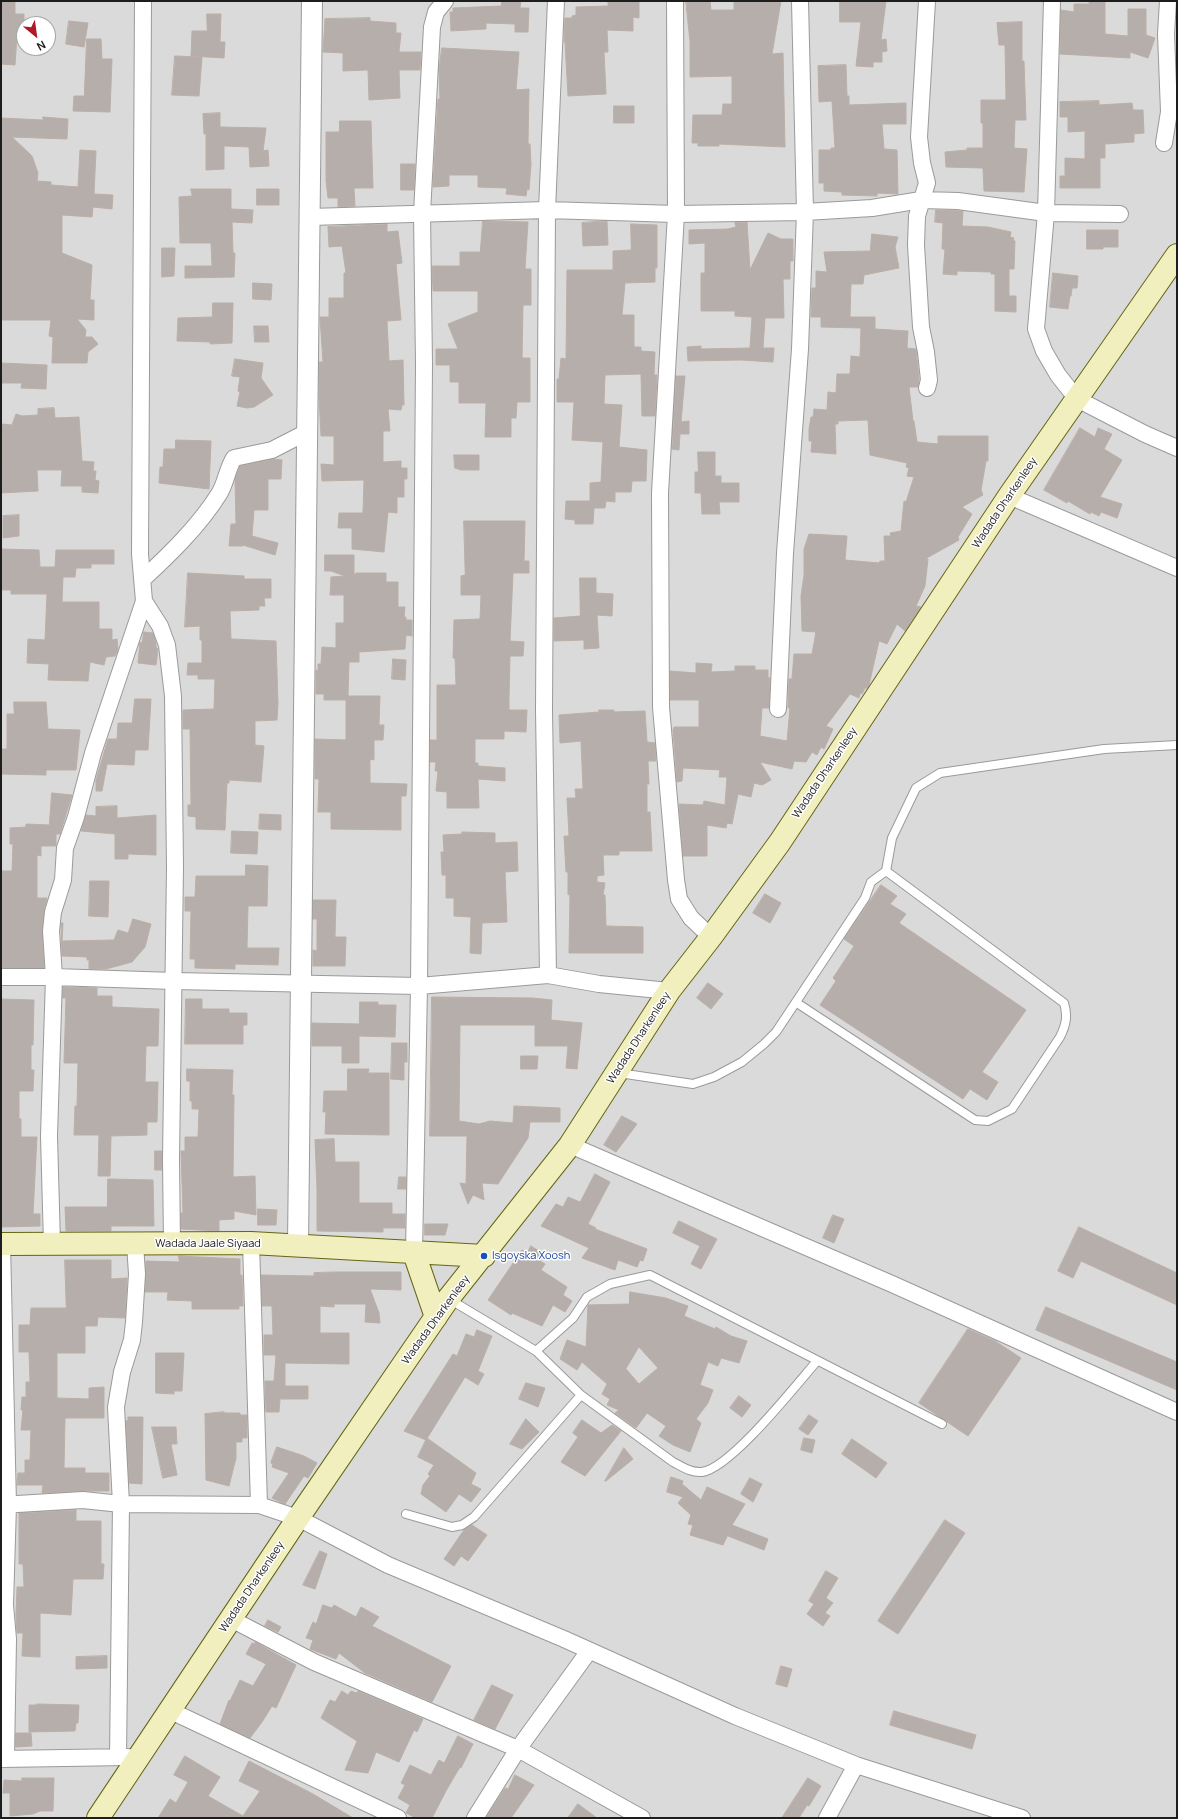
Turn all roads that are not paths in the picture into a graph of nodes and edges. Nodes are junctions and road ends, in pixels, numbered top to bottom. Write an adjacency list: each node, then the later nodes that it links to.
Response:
1 (144, 1): 26 (street)
2 (312, 1): 18 (street)
3 (445, 1): 14 (street)
4 (556, 1): 12 (street)
5 (675, 1): 15 (street)
6 (800, 1): 13 (street)
7 (927, 1): 11 (street)
8 (1052, 1): 16 (street)
9 (1168, 1): 10 (street)
10 (1164, 143)
11 (921, 200): 13 (street); 16 (street); 20 (street)
12 (547, 210): 14 (street); 15 (street); 32 (street)
13 (805, 212): 15 (street); 28 (street)
14 (422, 213): 18 (street); 37 (street)
15 (676, 214): 31 (street)
16 (1046, 214): 17 (street); 21 (street)
17 (1120, 214)
18 (310, 217): 22 (street)
19 (1177, 255): 21 (main road, Wadada Dharkenleey)
20 (927, 388)
21 (1077, 399): 23 (street); 24 (main road, Wadada Dharkenleey)
22 (307, 432): 26 (street); 36 (street)
23 (1177, 448)
24 (1009, 496): 25 (street); 31 (main road, Wadada Dharkenleey)
25 (1177, 568)
26 (144, 579): 27 (street)
27 (144, 601): 33 (street); 35 (street)
28 (778, 709)
29 (1177, 745): 30 (lane)
30 (886, 871): 39 (lane); 39 (lane)
31 (711, 937): 38 (main road, Wadada Dharkenleey)
32 (548, 975): 37 (street); 38 (street)
33 (54, 977): 34 (street); 35 (street); 44 (street)
34 (1, 978)
35 (174, 981): 36 (street); 46 (street)
36 (301, 983): 37 (street); 47 (street)
37 (419, 986): 48 (street)
38 (669, 991): 40 (main road, Wadada Dharkenleey)
39 (796, 1003): 40 (lane)
40 (616, 1073): 41 (main road, Wadada Dharkenleey)
41 (570, 1145): 49 (main road, Wadada Dharkenleey); 55 (street)
42 (251, 1243): 46 (main road, Wadada Jaale Siyaad); 47 (main road, Wadada Jaale Siyaad); 59 (street)
43 (2, 1244): 44 (main road, Wadada Jaale Siyaad); 58 (street)
44 (52, 1244): 45 (main road, Wadada Jaale Siyaad)
45 (135, 1244): 46 (main road, Wadada Jaale Siyaad); 57 (street)
46 (172, 1244)
47 (298, 1244): 48 (main road, Wadada Jaale Siyaad)
48 (414, 1253): 49 (main road, Wadada Jaale Siyaad); 51 (main road)
49 (484, 1256): 50 (main road, Wadada Dharkenleey)
50 (448, 1299): 51 (main road, Wadada Dharkenleey); 52 (lane)
51 (436, 1317): 61 (main road, Wadada Dharkenleey)
52 (536, 1351): 53 (lane); 54 (lane)
53 (818, 1361): 54 (lane); 56 (lane)
54 (581, 1395): 60 (lane)
55 (1177, 1412)
56 (942, 1424)
57 (121, 1504): 58 (street); 59 (street); 67 (street)
58 (5, 1505): 68 (street)
59 (258, 1505): 61 (street)
60 (406, 1514)
61 (298, 1518): 62 (main road, Wadada Dharkenleey); 63 (street)
62 (231, 1619): 64 (main road, Wadada Dharkenleey); 65 (street)
63 (589, 1651): 65 (street); 69 (street)
64 (171, 1711): 66 (main road, Wadada Dharkenleey); 71 (street)
65 (518, 1749): 72 (street); 73 (street)
66 (140, 1756): 67 (street); 70 (main road, Wadada Dharkenleey)
67 (118, 1757): 68 (street)
68 (4, 1759)
69 (856, 1765): 74 (street); 75 (street)
70 (106, 1816)
71 (398, 1818)
72 (475, 1818)
73 (642, 1818)
74 (827, 1818)
75 (1022, 1818)

